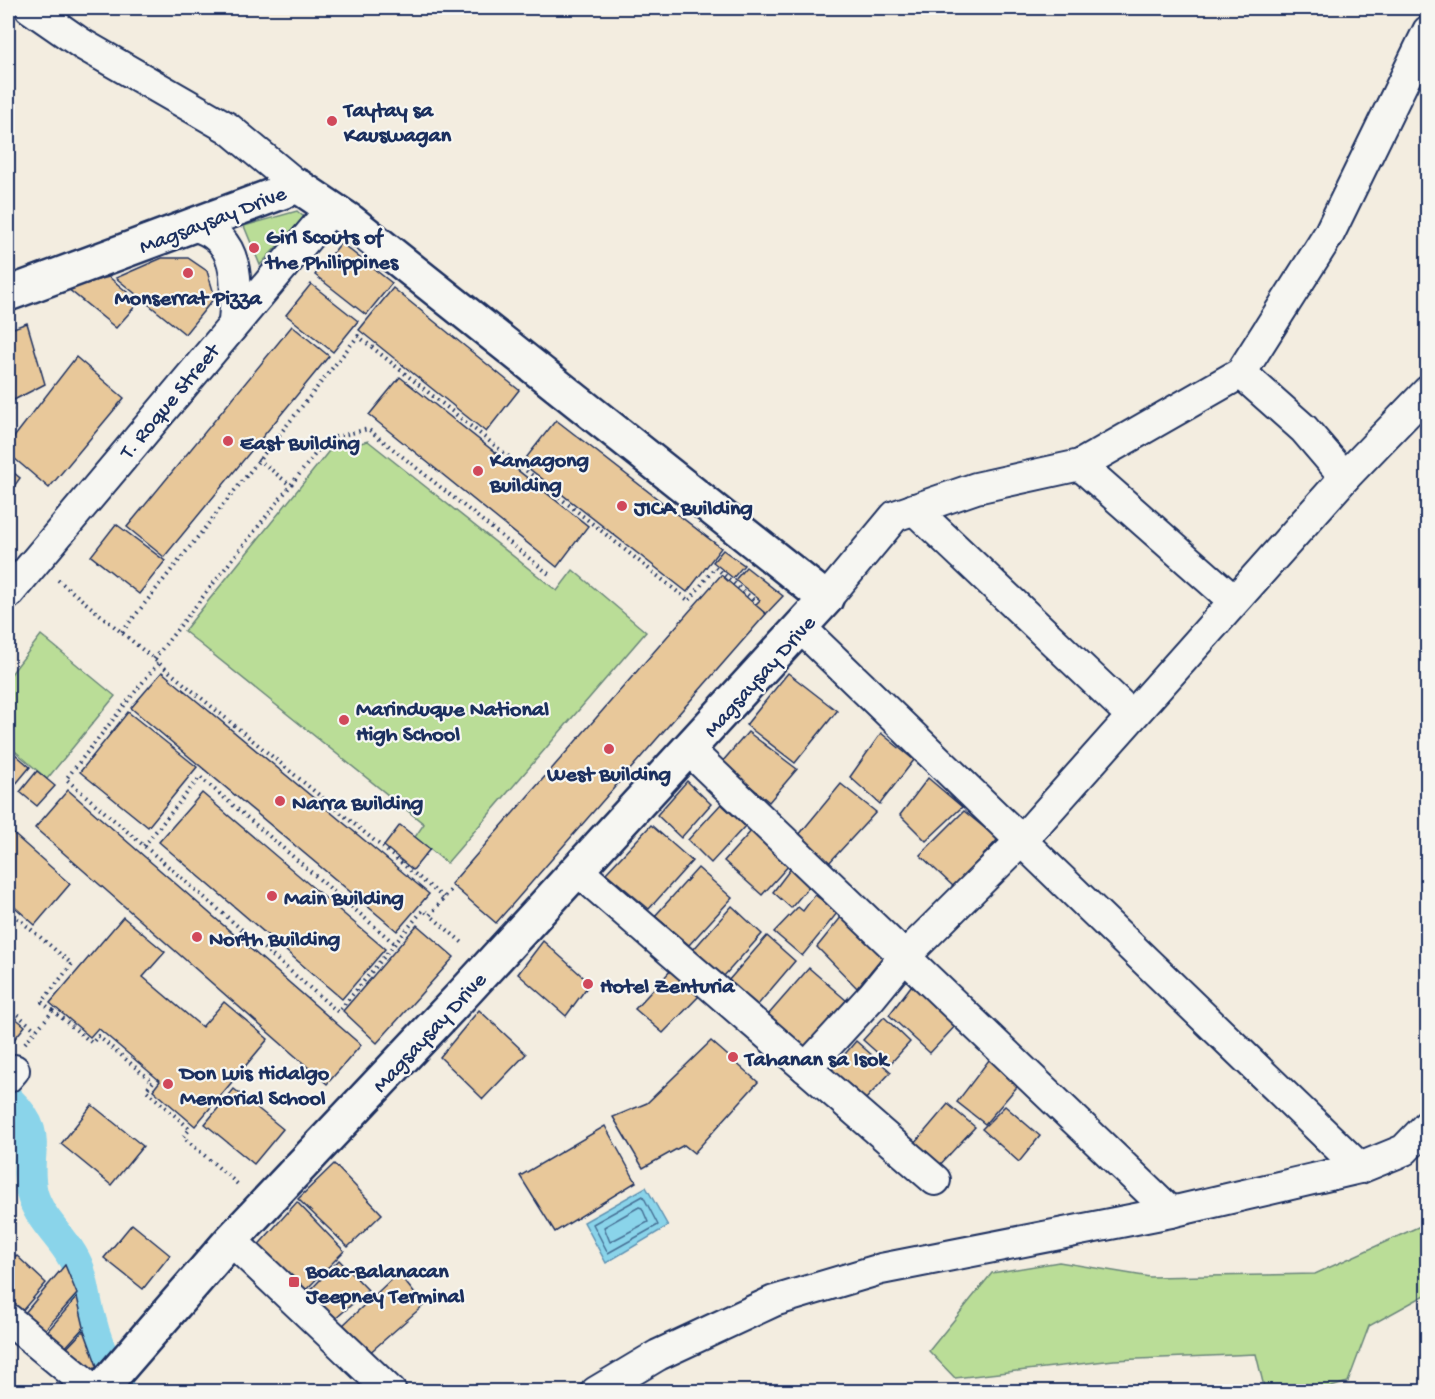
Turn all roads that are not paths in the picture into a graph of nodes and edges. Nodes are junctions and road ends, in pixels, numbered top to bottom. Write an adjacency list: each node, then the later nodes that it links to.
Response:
1 (30, 8): 3 (street)
2 (1425, 37): 8 (street)
3 (298, 186): 4 (main road, Magsaysay Drive); 5 (main road, Magsaysay Drive)
4 (332, 208): 7 (street, T. Roque Street); 14 (main road, Magsaysay Drive)
5 (195, 226): 6 (main road, Magsaysay Drive); 7 (street)
6 (8, 294)
7 (234, 322): 13 (street, T. Roque Street)
8 (1241, 373): 10 (street); 11 (street)
9 (1428, 391): 11 (street)
10 (1080, 465): 12 (street); 15 (street)
11 (1345, 477): 15 (street)
12 (914, 509): 14 (street); 17 (street)
13 (8, 594)
14 (826, 599): 16 (main road, Magsaysay Drive)
15 (1233, 600): 17 (street)
16 (801, 627): 18 (main road, Magsaysay Drive); 19 (street)
17 (1131, 715): 19 (street)
18 (689, 750): 20 (main road, Magsaysay Drive); 21 (street)
19 (1022, 840): 21 (street); 24 (street)
20 (578, 870): 22 (street); 27 (main road, Magsaysay Drive)
21 (904, 957): 22 (street); 26 (street)
22 (806, 1068): 25 (street)
23 (1428, 1125): 24 (street)
24 (1360, 1168): 26 (street)
25 (935, 1179)
26 (1171, 1212): 31 (street)
27 (231, 1240): 29 (main road, Magsaysay Drive); 30 (street)
28 (8, 1319): 29 (street, Magsaysay Drive)
29 (104, 1384)
30 (391, 1392)
31 (596, 1392)

